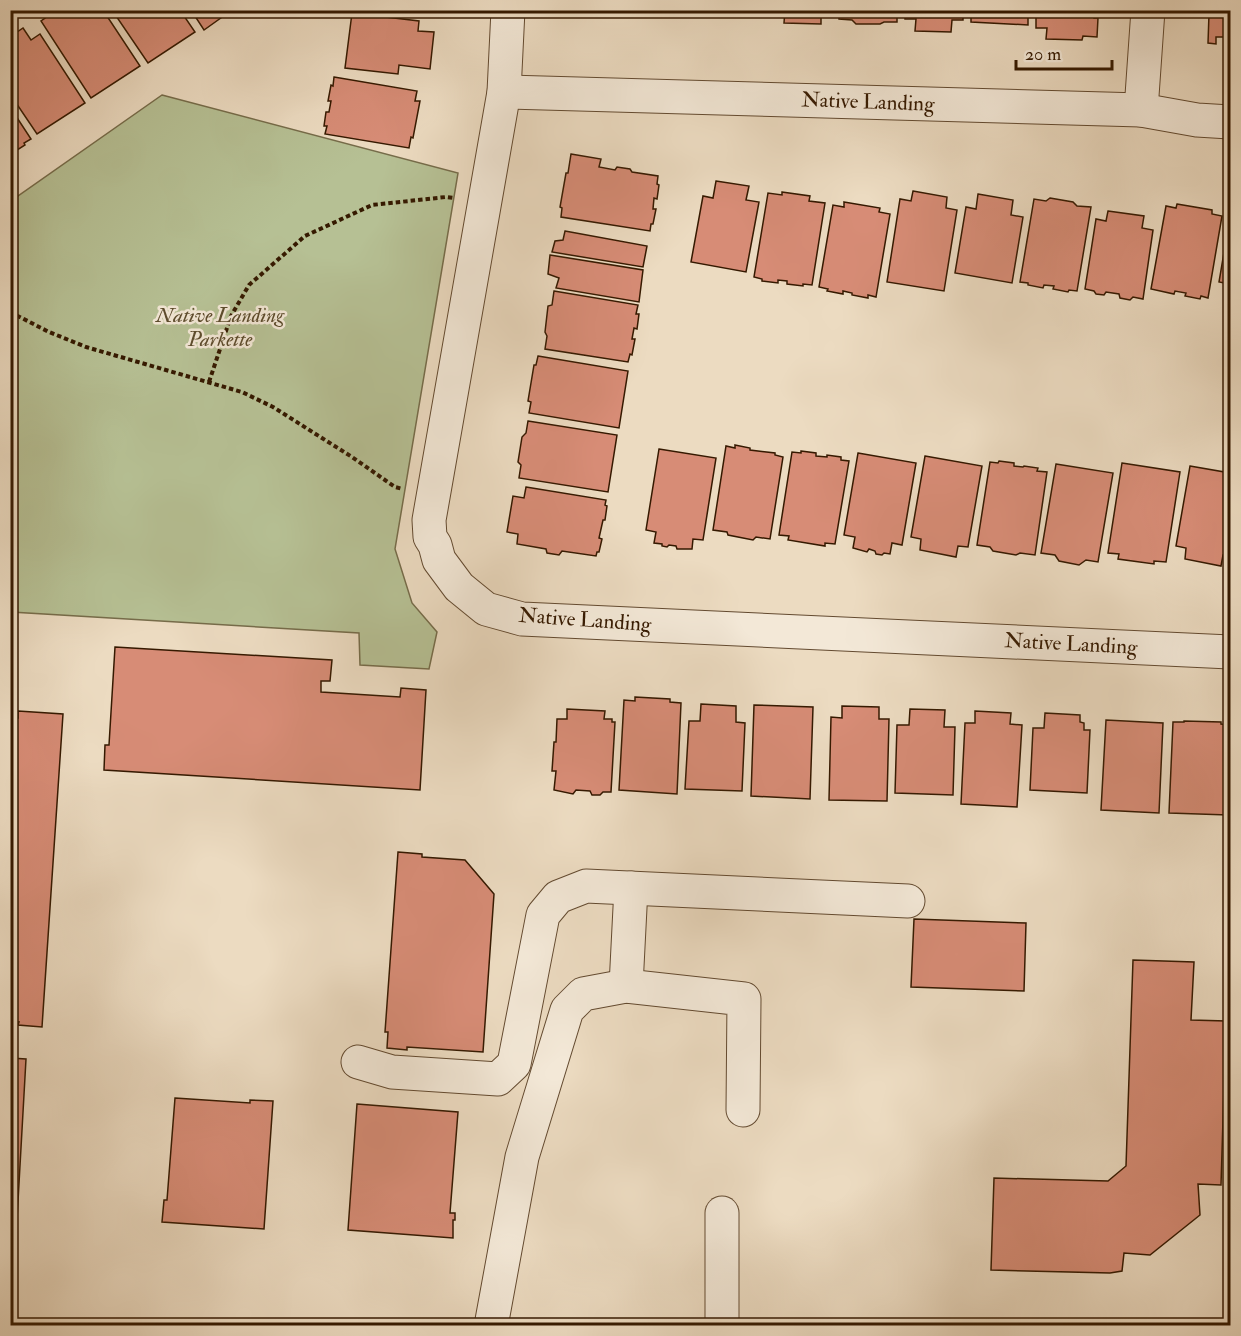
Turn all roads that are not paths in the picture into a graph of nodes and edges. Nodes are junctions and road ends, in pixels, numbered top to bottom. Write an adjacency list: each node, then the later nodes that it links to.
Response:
1 (508, 10): 3 (street, Native Landing)
2 (1148, 10): 4 (street)
3 (504, 92): 4 (street, Native Landing); 6 (street, Native Landing)
4 (1141, 110): 5 (street, Native Landing)
5 (1230, 122)
6 (1230, 652)
7 (631, 888): 8 (street); 9 (street); 10 (street)
8 (908, 901)
9 (627, 986): 11 (street); 13 (street)
10 (358, 1062)
11 (743, 1110)
12 (722, 1213): 14 (street)
13 (491, 1326)
14 (722, 1326)

